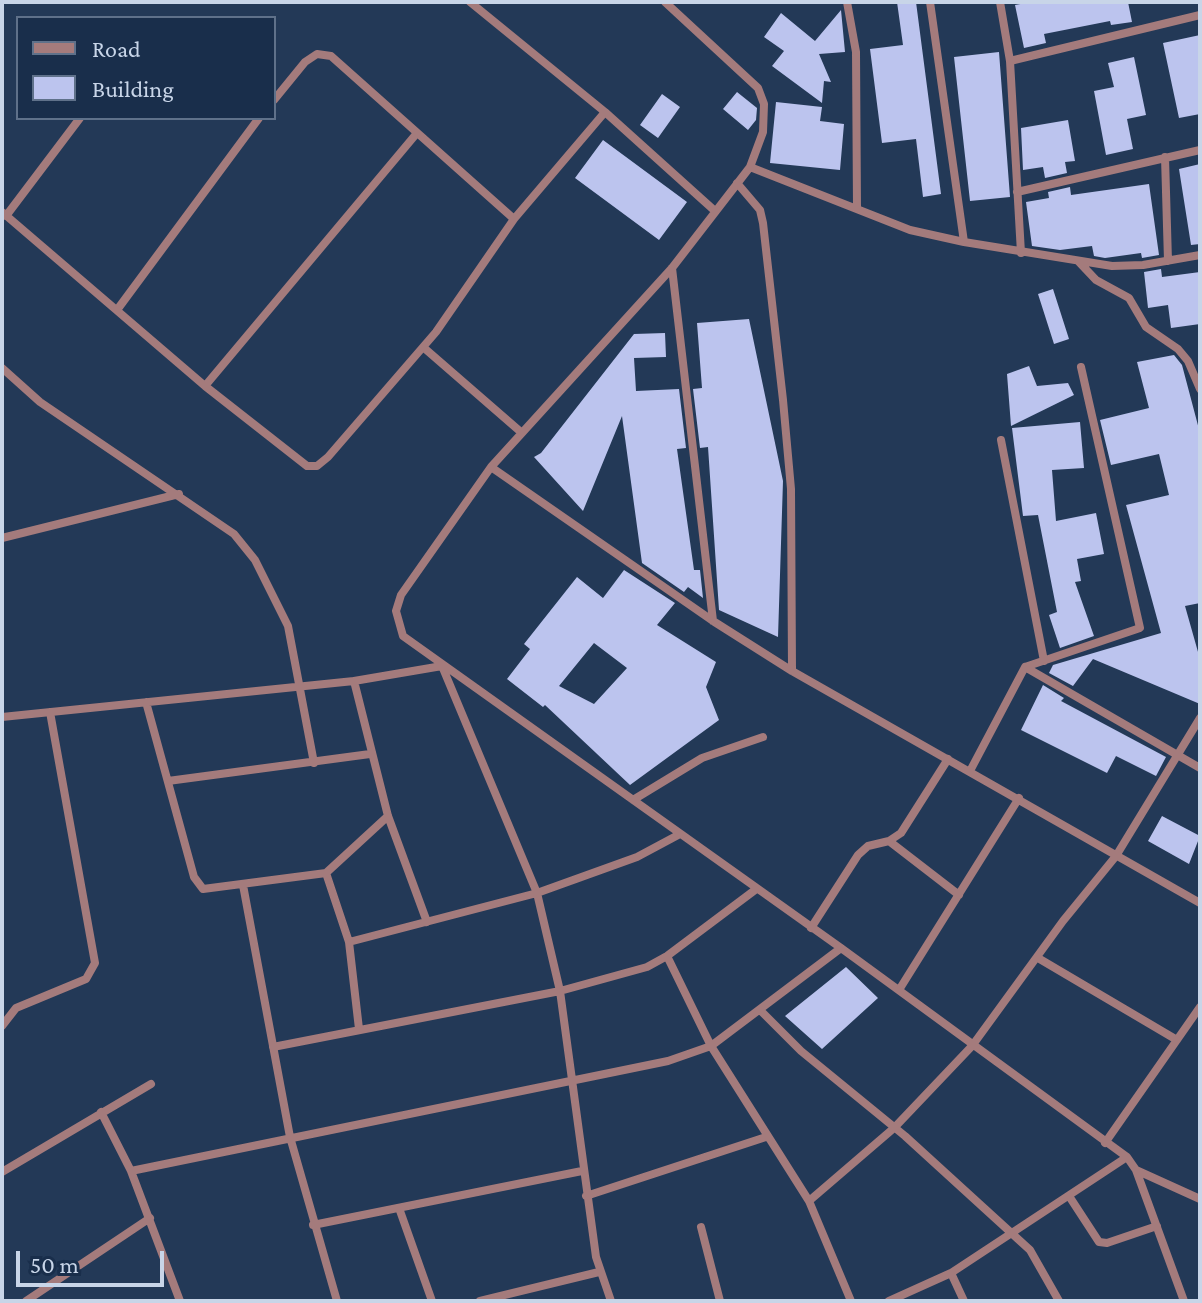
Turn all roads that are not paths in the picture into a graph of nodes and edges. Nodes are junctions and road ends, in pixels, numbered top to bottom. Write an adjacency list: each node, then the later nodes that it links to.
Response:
1 (665, 2): 15 (street)
2 (847, 2): 18 (street)
3 (930, 2): 22 (street)
4 (1000, 2): 7 (street)
5 (475, 3): 9 (street)
6 (1200, 15): 7 (street)
7 (1010, 61): 17 (street)
8 (276, 98): 12 (street)
9 (605, 112): 19 (street); 21 (street)
10 (78, 120): 20 (street)
11 (258, 120): 28 (street)
12 (417, 133): 21 (street); 32 (street)
13 (1200, 150): 14 (street)
14 (1165, 157): 17 (street); 25 (street)
15 (750, 167): 16 (street); 18 (street)
16 (737, 183): 19 (street); 43 (street)
17 (1017, 192): 23 (street)
18 (857, 208): 22 (street)
19 (715, 211): 27 (street)
20 (4, 214): 28 (street)
21 (514, 219): 29 (street)
22 (964, 242): 23 (street)
23 (1021, 253): 26 (street)
24 (1200, 255): 25 (street)
25 (1168, 261): 26 (street)
26 (1079, 262): 33 (street)
27 (672, 268): 34 (street); 39 (street)
28 (117, 310): 32 (street)
29 (423, 347): 32 (street); 34 (street)
30 (1081, 367): 40 (street)
31 (2, 368): 37 (street)
32 (205, 386)
33 (1200, 389)
34 (522, 433): 36 (street)
35 (1001, 440): 40 (street)
36 (491, 467): 39 (street); 41 (street)
37 (179, 494): 38 (street); 45 (street)
38 (2, 538)
39 (713, 621): 43 (street)
40 (1044, 661): 42 (street)
41 (442, 666): 44 (street); 59 (street); 67 (street)
42 (1025, 667): 52 (street); 56 (street)
43 (792, 671): 53 (street)
44 (354, 681): 45 (street); 51 (street)
45 (299, 687): 46 (street); 54 (street)
46 (146, 702): 47 (street); 57 (street)
47 (50, 712): 48 (street); 80 (street)
48 (2, 717)
49 (1200, 718): 52 (street)
50 (763, 737): 59 (street)
51 (370, 754): 54 (street); 60 (street)
52 (1175, 755): 55 (street); 63 (street)
53 (948, 759): 56 (street); 62 (street)
54 (314, 763): 57 (street)
55 (1200, 768)
56 (970, 771): 58 (street)
57 (168, 781): 65 (street)
58 (1019, 798): 63 (street); 68 (street)
59 (633, 800): 61 (street)
60 (388, 816): 64 (street); 70 (street)
61 (680, 834): 66 (street); 67 (street)
62 (889, 841): 68 (street); 71 (street)
63 (1116, 856): 69 (street); 75 (street)
64 (326, 873): 65 (street); 72 (street)
65 (243, 885): 85 (street)
66 (755, 890): 71 (street); 74 (street)
67 (537, 893): 70 (street); 77 (street)
68 (959, 895): 76 (street)
69 (1200, 903)
70 (427, 922): 72 (street)
71 (811, 928): 73 (street)
72 (349, 942): 81 (street)
73 (841, 948): 76 (street); 79 (street)
74 (667, 956): 77 (street); 83 (street)
75 (1038, 958): 82 (street); 84 (street)
76 (899, 990): 84 (street)
77 (560, 991): 81 (street); 86 (street)
78 (1200, 1007): 82 (street)
79 (760, 1010): 83 (street); 89 (street)
80 (2, 1026)
81 (359, 1029): 85 (street)
82 (1177, 1040): 92 (street)
83 (711, 1046): 86 (street); 91 (street)
84 (972, 1046): 89 (street); 92 (street)
85 (273, 1047): 90 (street)
86 (570, 1081): 90 (street); 96 (street)
87 (151, 1084): 88 (street)
88 (101, 1112): 95 (street); 97 (street)
89 (894, 1128): 101 (street); 107 (street)
90 (290, 1137): 95 (street); 104 (street)
91 (766, 1137): 98 (street); 101 (street)
92 (1105, 1143): 93 (street)
93 (1127, 1157): 94 (street); 99 (street)
94 (1136, 1170): 100 (street); 105 (street)
95 (131, 1171): 103 (street)
96 (582, 1171): 98 (street); 102 (street)
97 (2, 1172)
98 (586, 1196): 108 (street)
99 (1069, 1196): 105 (street); 107 (street)
100 (1200, 1199)
101 (809, 1201): 117 (street)
102 (399, 1208): 104 (street); 113 (street)
103 (150, 1218): 110 (street); 111 (street)
104 (313, 1225): 112 (street)
105 (1157, 1226): 121 (street)
106 (701, 1227): 116 (street)
107 (1012, 1235): 109 (street); 120 (street)
108 (599, 1272): 114 (street); 115 (street)
109 (951, 1273): 118 (street); 119 (street)
110 (26, 1301)
111 (180, 1301)
112 (337, 1301)
113 (432, 1301)
114 (480, 1301)
115 (611, 1301)
116 (720, 1301)
117 (851, 1301)
118 (889, 1301)
119 (964, 1301)
120 (1059, 1301)
121 (1184, 1301)

